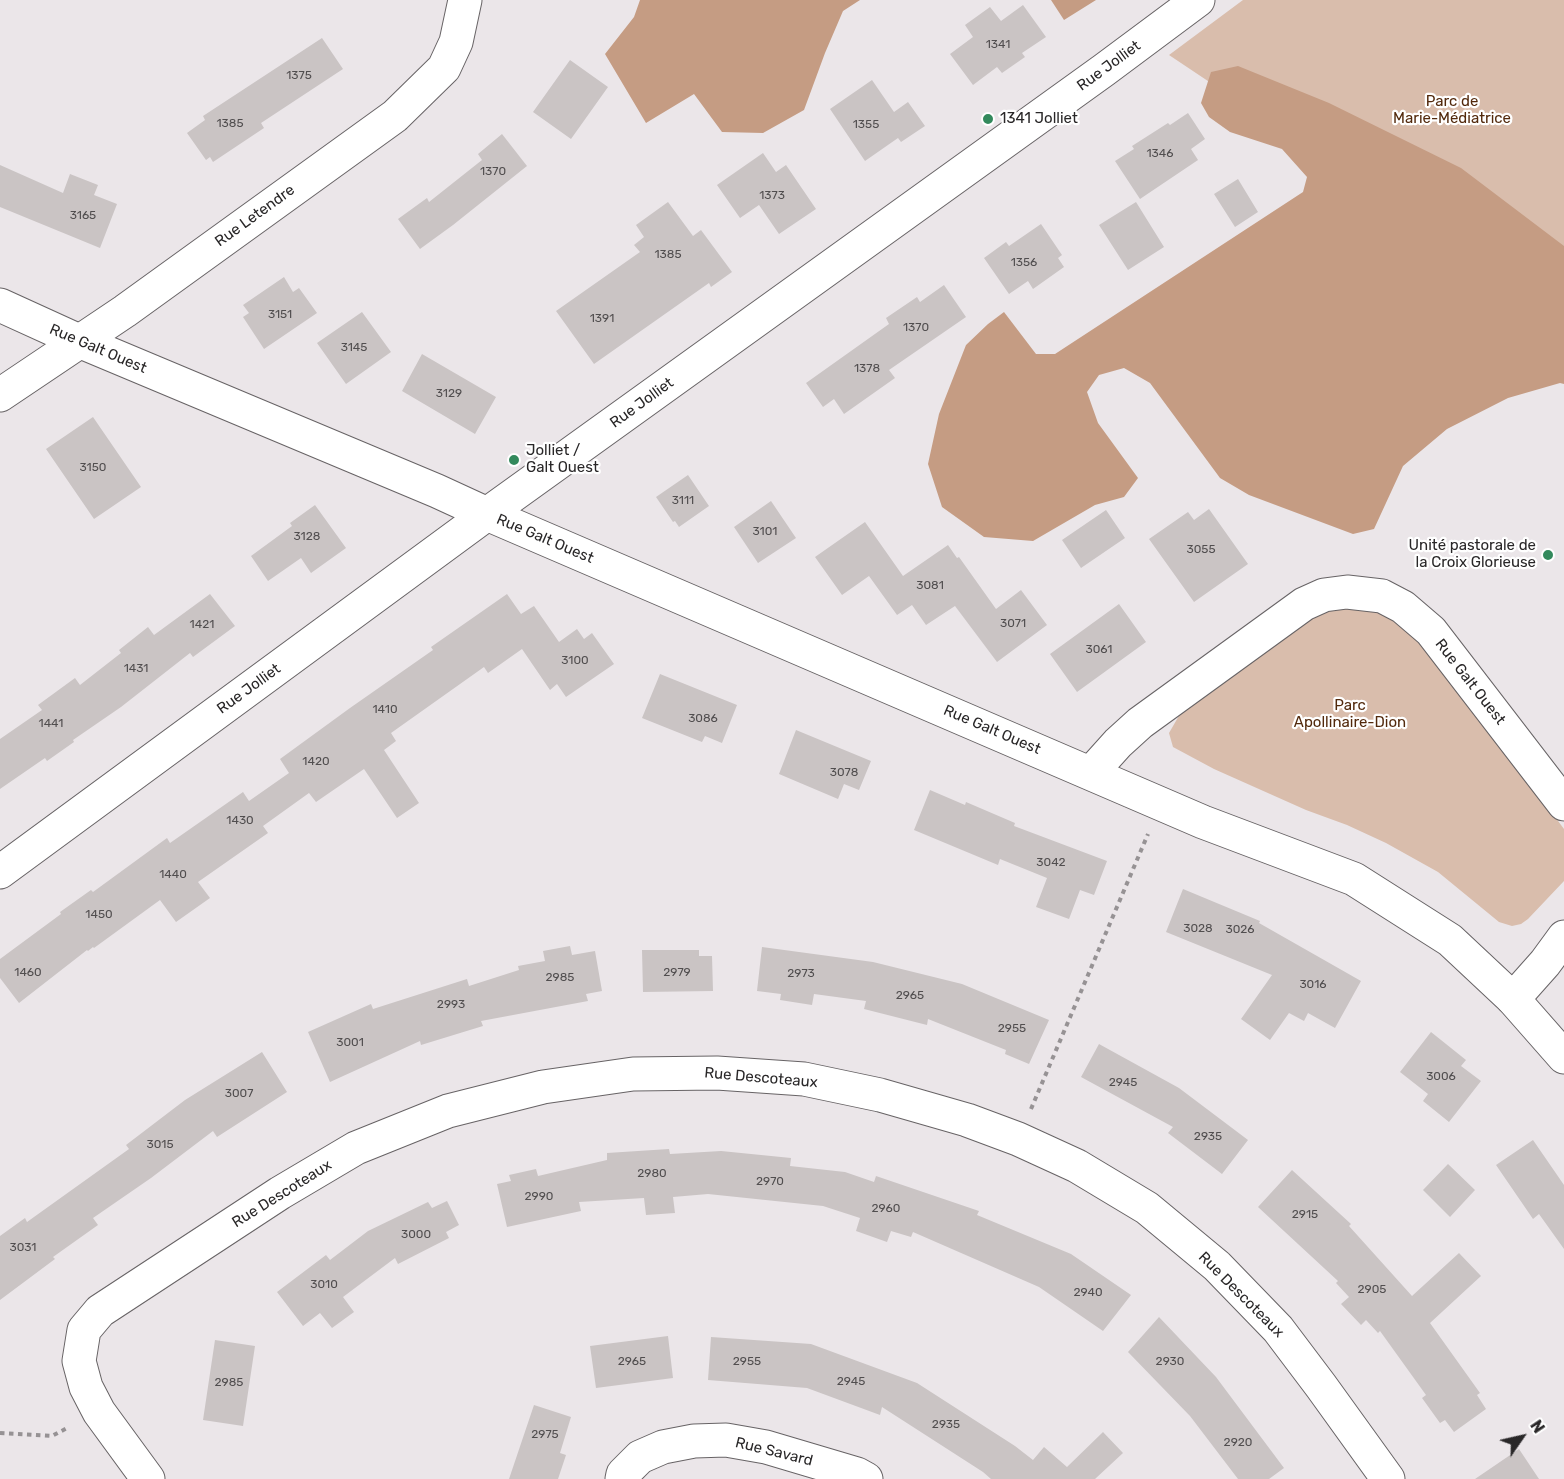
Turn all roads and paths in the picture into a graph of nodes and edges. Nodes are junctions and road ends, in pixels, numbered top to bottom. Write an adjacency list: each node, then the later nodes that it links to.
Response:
1 (465, 0): 4 (street, Rue Letendre)
2 (1197, 0): 6 (street, Rue Jolliet)
3 (0, 305): 4 (street, Rue Galt Ouest)
4 (79, 341): 5 (street, Rue Letendre); 6 (street, Rue Galt Ouest)
5 (0, 395)
6 (487, 514): 7 (street, Rue Galt Ouest); 10 (street, Rue Jolliet)
7 (1091, 773): 8 (street, Rue Galt Ouest); 12 (street, Rue Galt Ouest)
8 (1564, 804)
9 (1150, 828): 14 (path)
10 (0, 872)
11 (1564, 938): 12 (street)
12 (1513, 999): 13 (street, Rue Galt Ouest)
13 (1564, 1057)
14 (1018, 1139): 15 (street, Rue Descoteaux); 20 (street, Rue Descoteaux)
15 (99, 1412): 16 (path); 17 (street)
16 (0, 1433)
17 (148, 1479)
18 (622, 1479): 19 (street, Rue Savard)
19 (866, 1479)
20 (1388, 1479)

